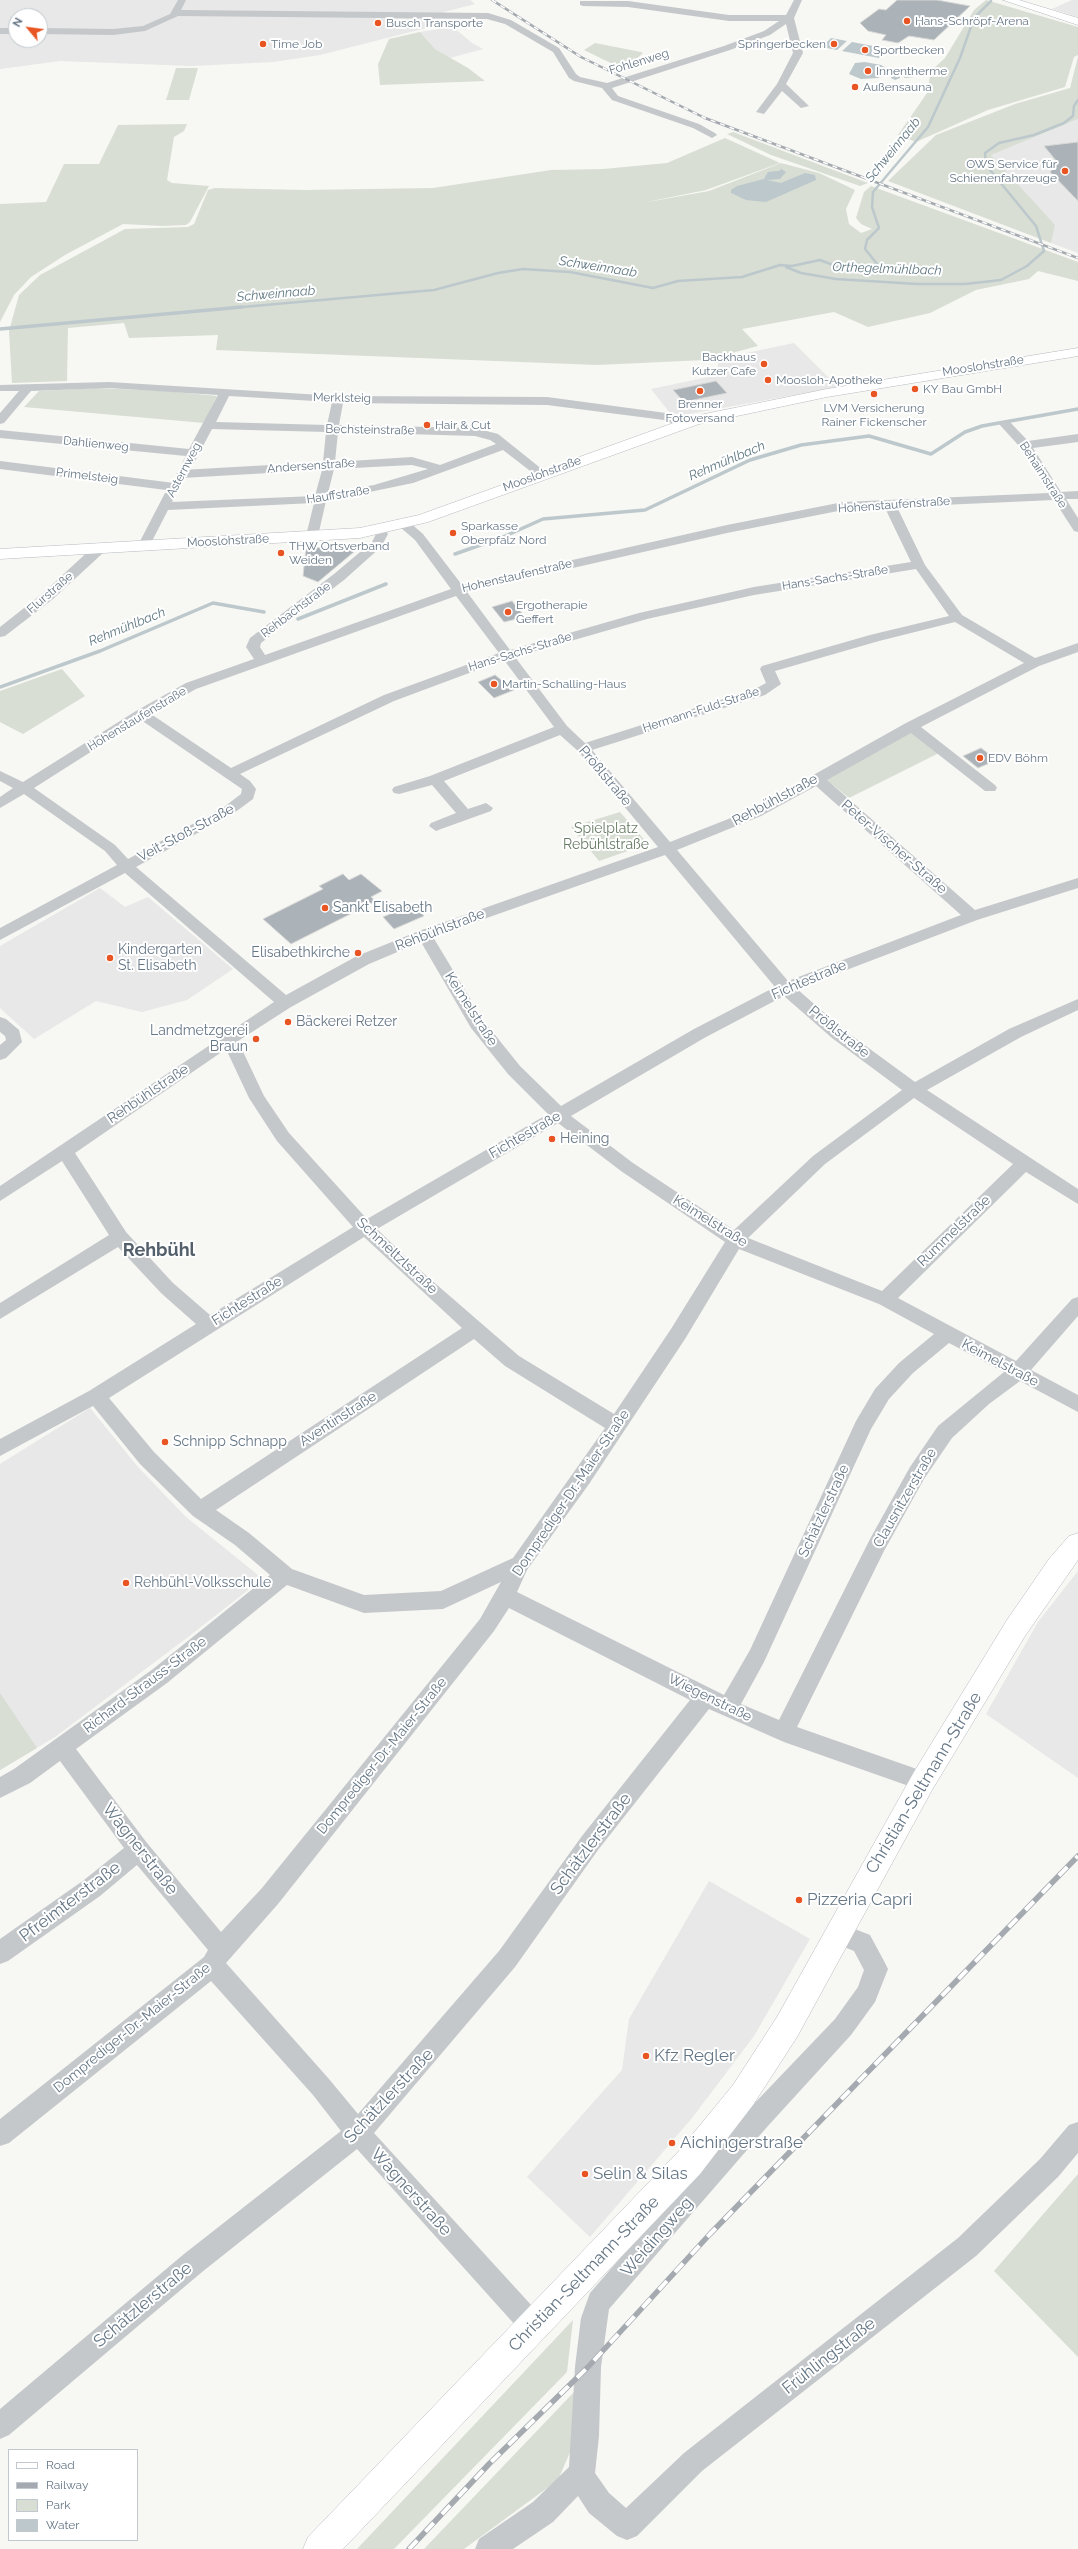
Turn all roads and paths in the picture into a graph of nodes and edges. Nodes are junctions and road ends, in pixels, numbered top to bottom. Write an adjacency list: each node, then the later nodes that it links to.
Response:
1 (182, 0): 5 (street)
2 (798, 0): 6 (street)
3 (1011, 1): 7 (street)
4 (583, 3): 6 (street)
5 (177, 13): 8 (street); 10 (street)
6 (789, 18): 9 (street); 10 (street, Fohlenweg)
7 (1078, 22)
8 (48, 31)
9 (781, 85): 11 (street); 12 (street)
10 (607, 86): 13 (street, Fohlenweg)
11 (804, 106)
12 (761, 112)
13 (712, 135)
14 (1078, 352): 20 (street, Mooslohstraße)
15 (29, 386): 16 (street, Merklsteig); 17 (street, Merklsteig); 19 (street)
16 (0, 388)
17 (224, 393): 18 (street, Merklsteig); 22 (street, Asternweg)
18 (338, 399): 20 (street, Merklsteig); 23 (street)
19 (0, 420)
20 (683, 424): 33 (street, Mooslohstraße)
21 (1005, 424): 27 (street, Behaimstraße)
22 (208, 425): 23 (street, Bechsteinstraße); 28 (street, Asternweg)
23 (332, 430): 26 (street, Bechsteinstraße); 29 (street)
24 (0, 434): 28 (street, Dahlienweg)
25 (1078, 438): 27 (street)
26 (504, 445): 31 (street, Hauffstraße); 33 (street, Bechsteinstraße)
27 (1025, 445): 36 (street, Behaimstraße)
28 (192, 453): 32 (street, Asternweg)
29 (329, 464): 31 (street, Andersenstraße); 32 (street, Andersenstraße); 37 (street)
30 (0, 465): 34 (street, Primelsteig)
31 (438, 468): 37 (street, Hauffstraße)
32 (182, 474): 34 (street, Asternweg)
33 (542, 474): 40 (street, Mooslohstraße)
34 (174, 487): 39 (street, Asternweg)
35 (1078, 495): 36 (street, Hohenstaufenstraße)
36 (1058, 497): 38 (street, Hohenstaufenstraße); 41 (street, Behaimstraße)
37 (322, 498): 39 (street, Hauffstraße); 43 (street)
38 (890, 504): 47 (street); 48 (street, Hohenstaufenstraße)
39 (165, 506): 44 (street, Asternweg)
40 (404, 524): 42 (street, Mooslohstraße); 48 (street, Prößlstraße)
41 (1078, 528)
42 (380, 529): 43 (street, Mooslohstraße); 53 (street, Rehbachstraße)
43 (312, 536): 44 (street, Mooslohstraße)
44 (143, 547): 45 (street, Mooslohstraße)
45 (98, 550): 46 (street, Mooslohstraße); 50 (street, Flurstraße)
46 (0, 554)
47 (919, 565): 49 (street); 52 (street, Hans-Sachs-Straße)
48 (459, 590): 52 (street, Prößlstraße); 53 (street, Hohenstaufenstraße)
49 (958, 618): 54 (street); 58 (street, Hermann-Fuld-Straße)
50 (0, 633)
51 (1078, 647): 54 (street, Rehbühlstraße)
52 (506, 655): 57 (street, Prößlstraße); 59 (street, Hans-Sachs-Straße)
53 (261, 660): 55 (street, Hohenstaufenstraße)
54 (1034, 663): 56 (street, Rehbühlstraße)
55 (141, 714): 59 (street, Veit-Stoß-Straße); 63 (street, Hohenstaufenstraße)
56 (912, 726): 61 (street, Rehbühlstraße); 64 (street)
57 (562, 729): 58 (street, Prößlstraße); 62 (street)
58 (583, 748): 70 (street, Prößlstraße)
59 (231, 773): 71 (street, Veit-Stoß-Straße)
60 (0, 775): 63 (street)
61 (816, 778): 70 (street, Rehbühlstraße); 73 (street, Peter-Vischer-Straße)
62 (436, 779): 65 (street); 68 (street)
63 (24, 788): 66 (street, Hohenstaufenstraße); 71 (street)
64 (990, 788)
65 (399, 790)
66 (0, 803)
67 (486, 808): 68 (street)
68 (465, 815): 69 (street)
69 (436, 826)
70 (666, 848): 75 (street, Rehbühlstraße); 76 (street, Prößlstraße)
71 (125, 866): 74 (street, Veit-Stoß-Straße); 77 (street)
72 (1078, 883): 73 (street, Fichtestraße)
73 (972, 916): 76 (street, Fichtestraße)
74 (0, 935)
75 (424, 935): 77 (street, Rehbühlstraße); 83 (street, Keimelstraße)
76 (785, 988): 82 (street, Prößlstraße); 83 (street, Fichtestraße)
77 (285, 1003): 80 (street, Rehbühlstraße)
78 (1078, 1004): 82 (street, Domprediger-Dr.-Maier-Straße)
79 (0, 1023): 81 (street)
80 (229, 1039): 84 (street, Rehbühlstraße); 88 (street, Schmeltzlstraße)
81 (0, 1054)
82 (914, 1090): 85 (street, Prößlstraße); 90 (street, Domprediger-Dr.-Maier-Straße)
83 (559, 1115): 88 (street, Fichtestraße); 90 (street, Keimelstraße)
84 (64, 1150): 86 (street, Rehbühlstraße); 89 (street)
85 (1024, 1163): 87 (street, Prößlstraße); 91 (street, Rummelstraße)
86 (0, 1194)
87 (1078, 1198)
88 (365, 1228): 94 (street, Fichtestraße); 95 (street, Schmeltzlstraße)
89 (120, 1236): 93 (street); 94 (street)
90 (735, 1240): 91 (street, Keimelstraße); 100 (street, Domprediger-Dr.-Maier-Straße)
91 (884, 1300): 96 (street, Keimelstraße)
92 (1078, 1304): 97 (street, Clausnitzerstraße)
93 (0, 1312)
94 (209, 1324): 98 (street, Fichtestraße)
95 (476, 1328): 100 (street, Schmeltzlstraße); 102 (street, Aventinstraße)
96 (946, 1335): 97 (street, Keimelstraße); 108 (street, Schätzlerstraße)
97 (1018, 1372): 99 (street, Keimelstraße); 109 (street, Clausnitzerstraße)
98 (96, 1396): 101 (street, Fichtestraße); 102 (street)
99 (1078, 1404)
100 (616, 1426): 104 (street, Domprediger-Dr.-Maier-Straße)
101 (0, 1448)
102 (200, 1510): 105 (street)
103 (1078, 1543): 111 (street, Christian-Seltmann-Straße)
104 (520, 1564): 105 (street); 106 (street, Domprediger-Dr.-Maier-Straße)
105 (285, 1574): 110 (street, Richard-Strauss-Straße)
106 (504, 1596): 107 (street, Wiegenstraße); 116 (street, Domprediger-Dr.-Maier-Straße)
107 (706, 1696): 108 (street, Wiegenstraße); 117 (street, Schätzlerstraße)
108 (728, 1708): 109 (street, Wiegenstraße)
109 (784, 1732): 111 (street, Wiegenstraße)
110 (62, 1747): 112 (street, Richard-Strauss-Straße); 113 (street, Wagnerstraße)
111 (923, 1781): 114 (street, Christian-Seltmann-Straße)
112 (0, 1788)
113 (139, 1850): 115 (street, Pfreimterstraße); 116 (street, Wagnerstraße)
114 (836, 1933): 120 (street, Christian-Seltmann-Straße); 122 (street, Weidingweg)
115 (0, 1954)
116 (216, 1957): 117 (street, Wagnerstraße); 118 (street, Domprediger-Dr.-Maier-Straße)
117 (358, 2133): 120 (street, Wagnerstraße); 121 (street, Schätzlerstraße)
118 (0, 2134)
119 (1078, 2134): 122 (street, Frühlingstraße)
120 (534, 2327): 123 (street, Christian-Seltmann-Straße)
121 (0, 2426)
122 (582, 2474): 124 (street)
123 (320, 2549)
124 (489, 2549)

